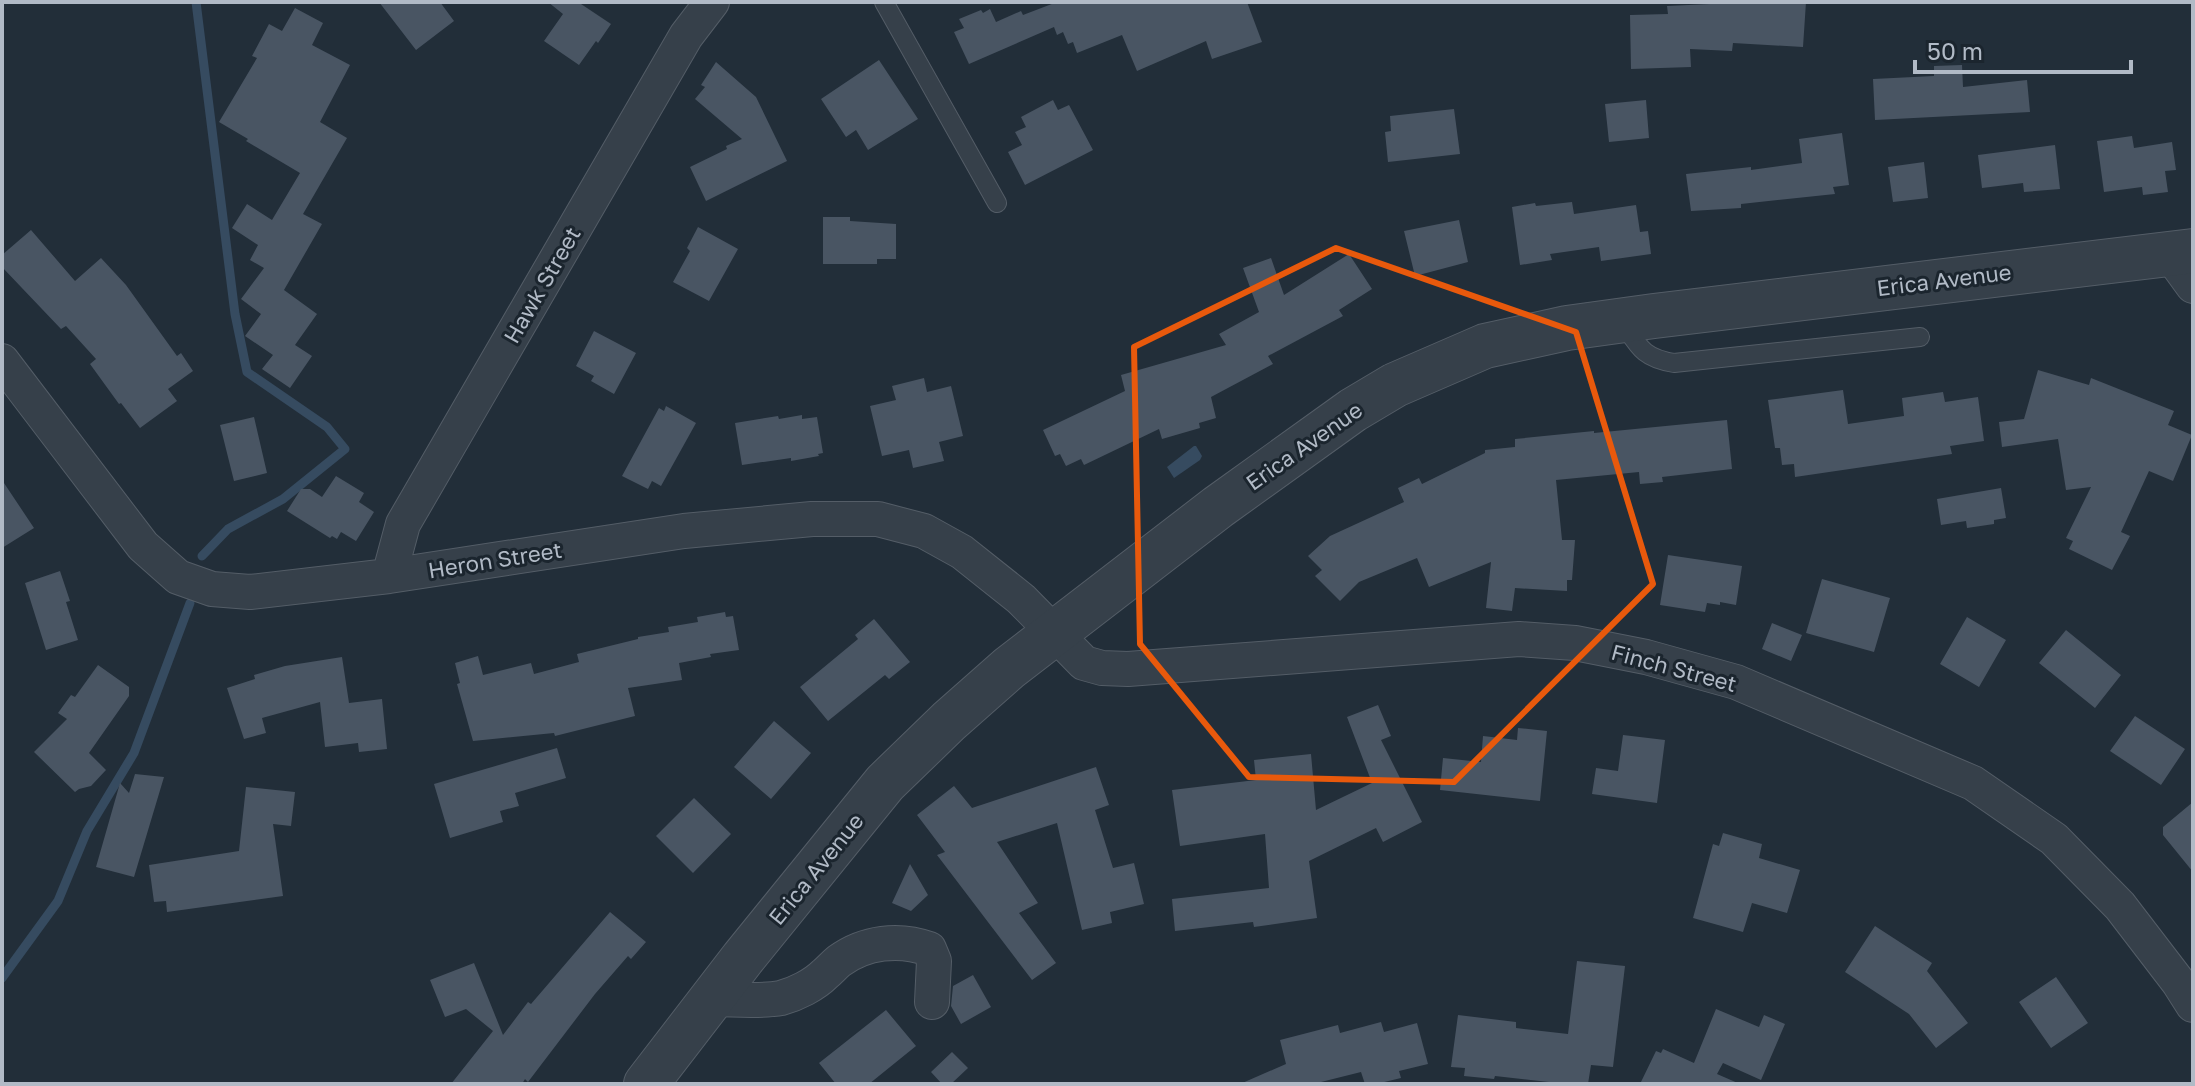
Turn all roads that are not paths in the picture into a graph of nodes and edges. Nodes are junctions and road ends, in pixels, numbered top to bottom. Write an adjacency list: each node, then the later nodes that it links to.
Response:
1 (712, 2): 8 (street, Hawk Street)
2 (884, 2): 3 (lane)
3 (997, 203)
4 (2185, 263): 5 (street, Erica Avenue)
5 (1621, 320): 6 (lane); 9 (street, Erica Avenue)
6 (1920, 337)
7 (2, 361): 8 (street, Heron Street)
8 (389, 576): 9 (street, Heron Street)
9 (1055, 634): 10 (street, Erica Avenue); 12 (street, Finch Street)
10 (712, 999): 11 (street); 13 (street, Erica Avenue)
11 (932, 1002)
12 (2193, 1005)
13 (646, 1084)

